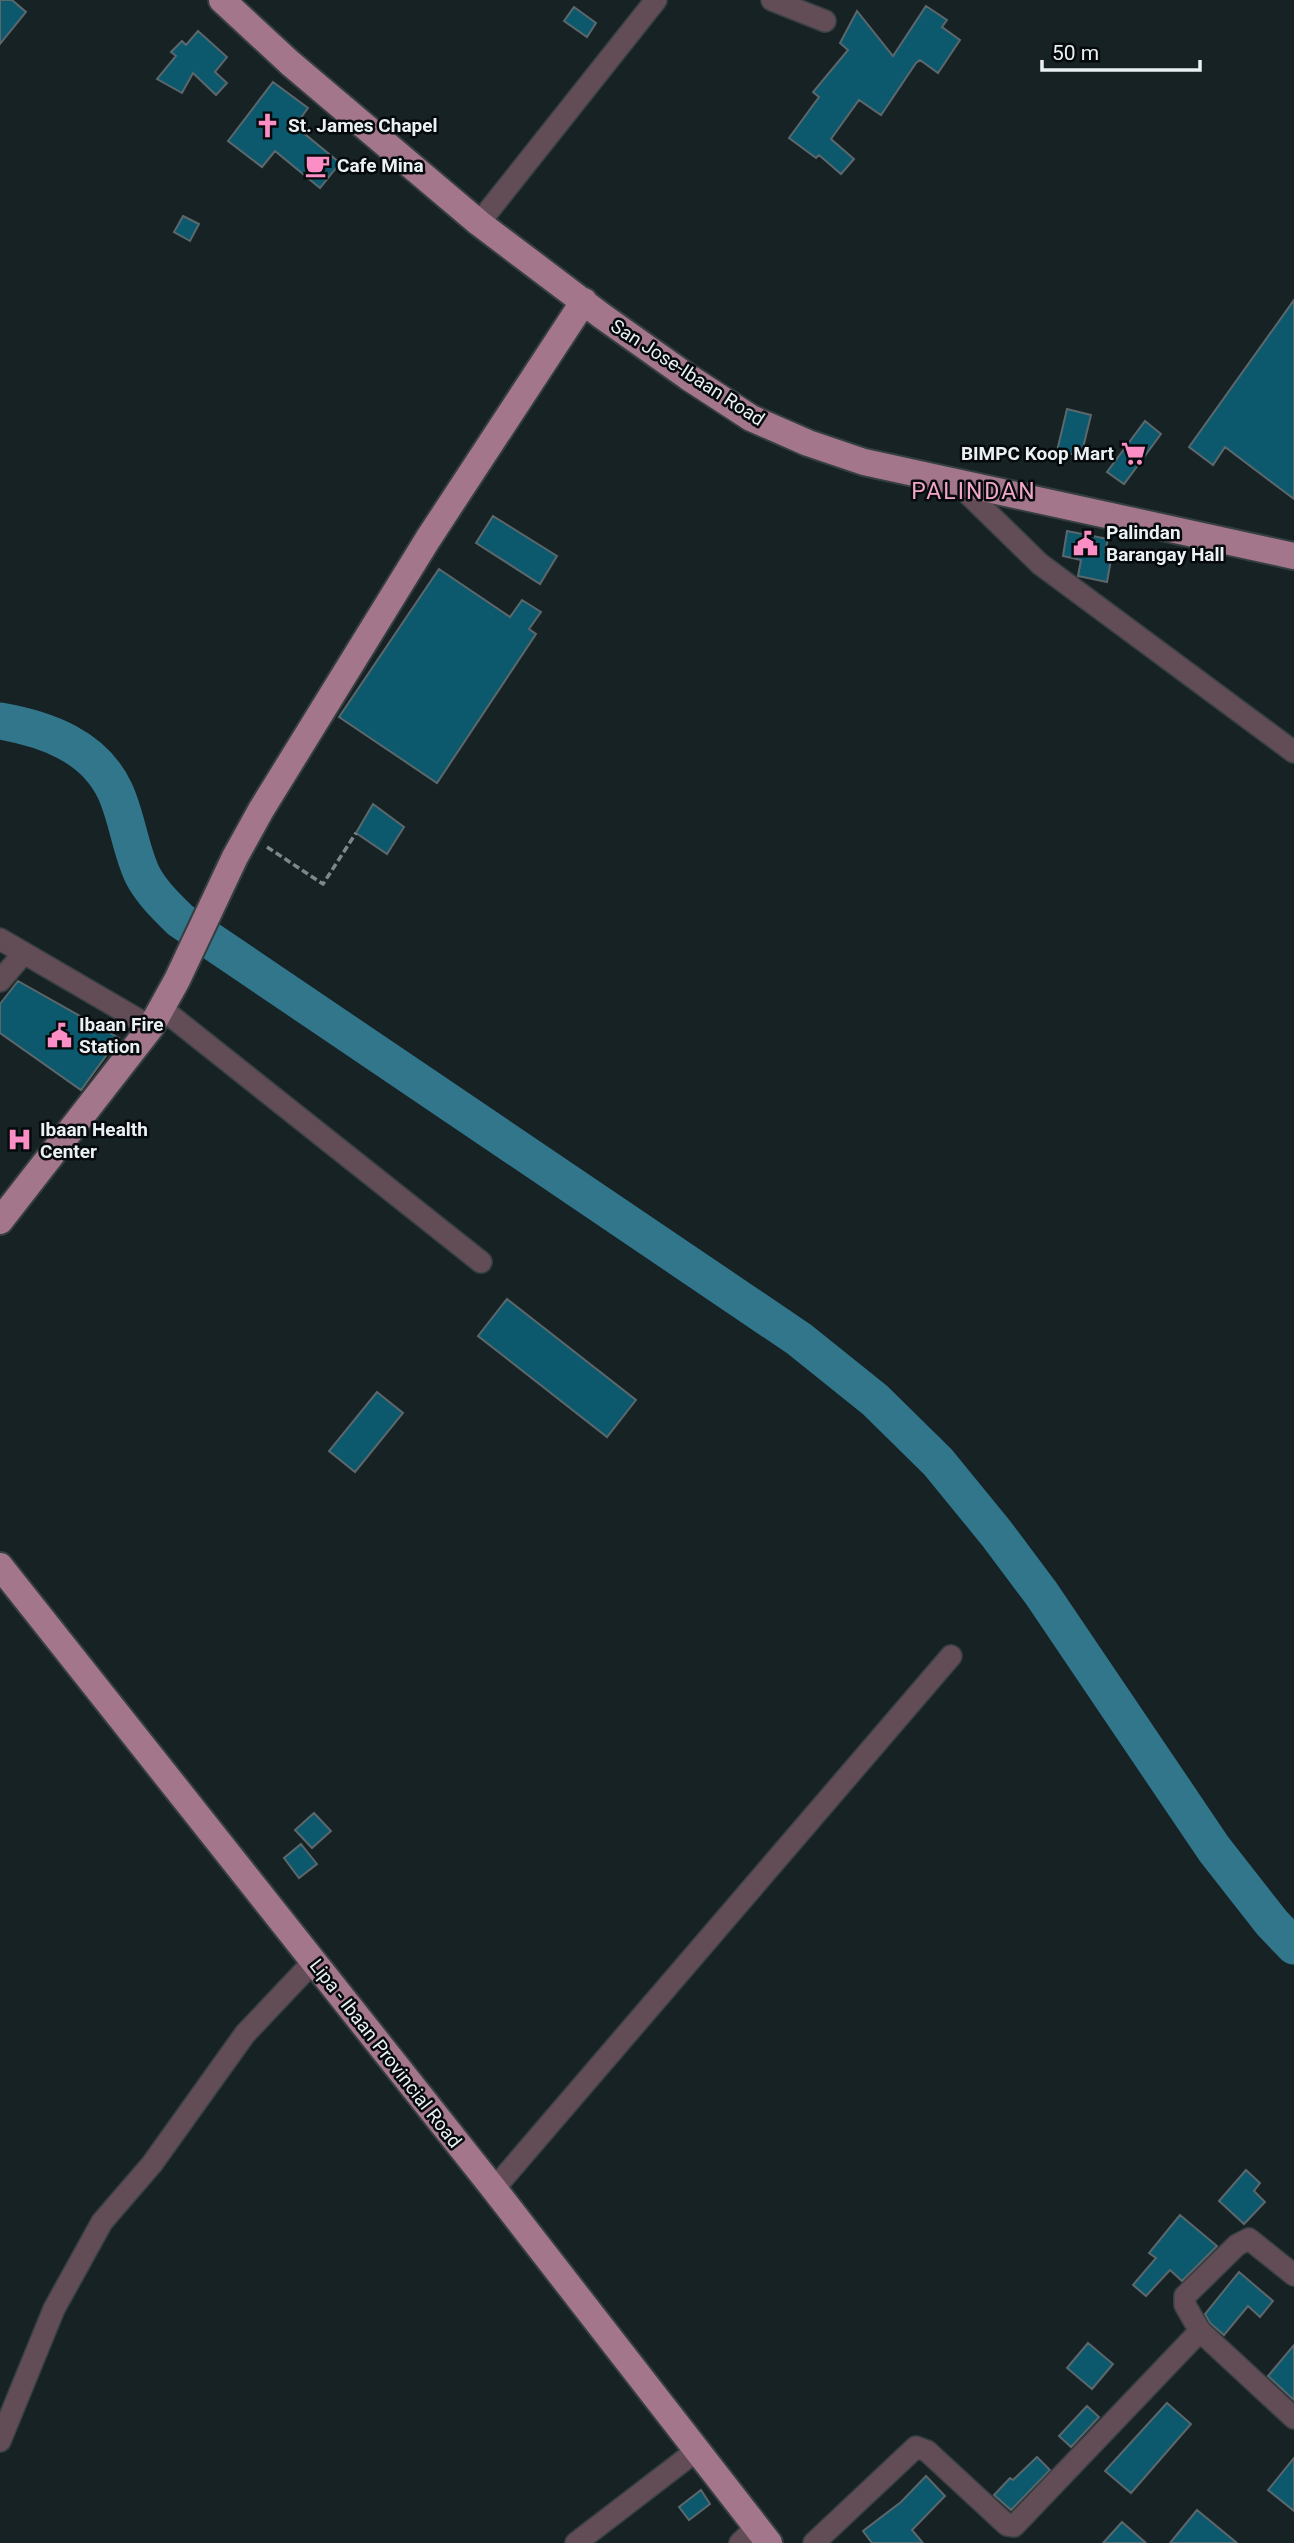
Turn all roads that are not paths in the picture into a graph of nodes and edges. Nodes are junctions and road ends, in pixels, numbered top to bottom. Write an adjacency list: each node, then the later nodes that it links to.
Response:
1 (222, 0): 5 (main road, San Jose-Ibaan Road)
2 (656, 0): 5 (street)
3 (772, 0): 4 (street)
4 (825, 21)
5 (479, 223): 6 (main road, San Jose-Ibaan Road)
6 (584, 301): 7 (main road, San Jose-Ibaan Road); 13 (main road)
7 (957, 483): 8 (main road, San Jose-Ibaan Road); 9 (street)
8 (1294, 556)
9 (1294, 752)
10 (0, 939): 11 (street)
11 (23, 954): 12 (street); 13 (street)
12 (0, 981)
13 (156, 1018): 14 (main road); 15 (street)
14 (0, 1221)
15 (481, 1262)
16 (0, 1566): 18 (main road, Lipa - Ibaan Provincial Road)
17 (951, 1656): 19 (street)
18 (314, 1961): 19 (main road, Lipa - Ibaan Provincial Road); 23 (street)
19 (494, 2189): 24 (main road, Lipa - Ibaan Provincial Road)
20 (1294, 2275): 21 (street)
21 (1200, 2331): 22 (street); 27 (street)
22 (1294, 2418)
23 (0, 2441)
24 (696, 2451): 25 (main road, Lipa - Ibaan Provincial Road); 26 (street)
25 (755, 2538)
26 (576, 2543)
27 (814, 2543)

